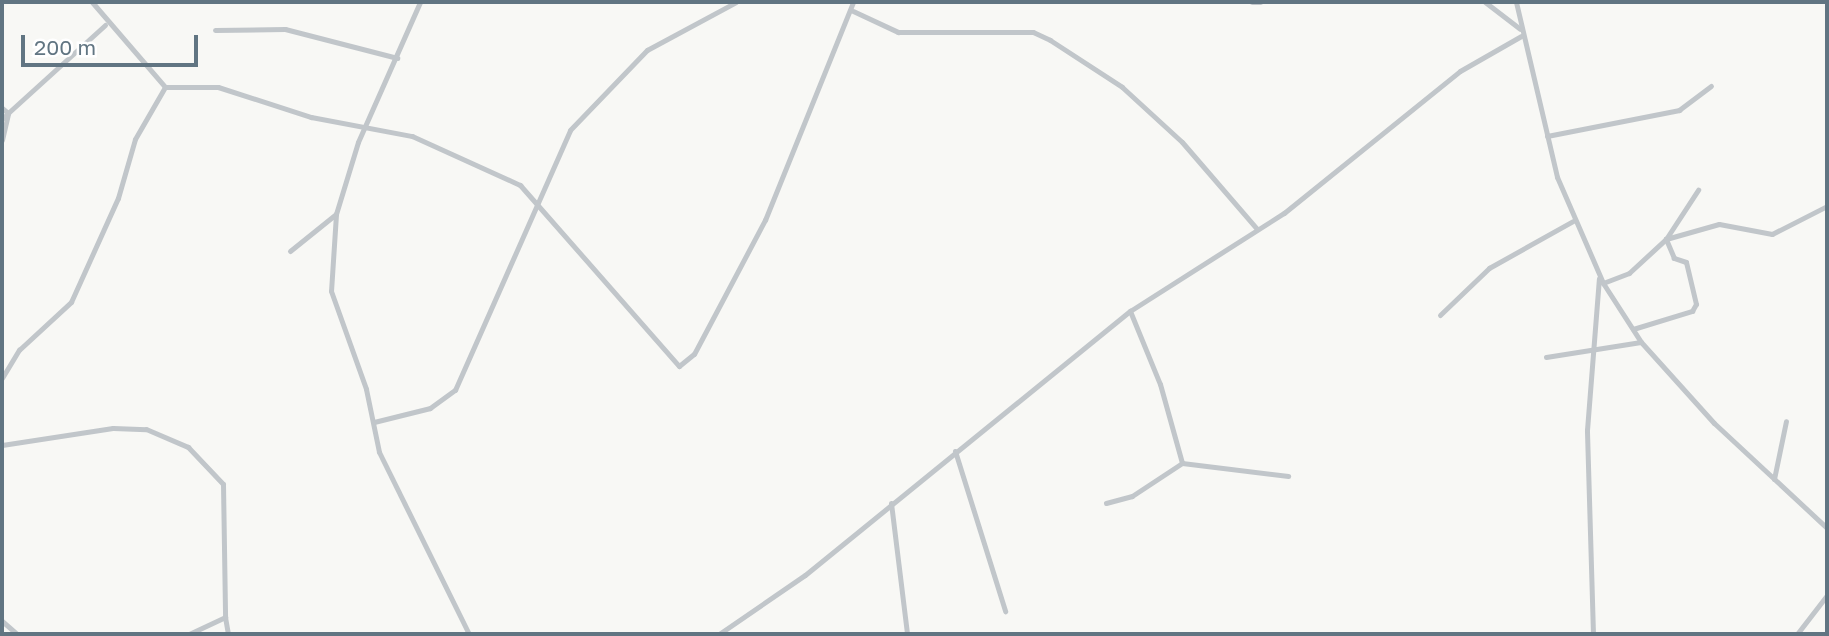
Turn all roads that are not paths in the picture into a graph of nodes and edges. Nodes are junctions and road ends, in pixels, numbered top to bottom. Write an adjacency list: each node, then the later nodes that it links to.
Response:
1 (92, 2): 10 (street)
2 (420, 2): 13 (street)
3 (736, 2): 23 (street)
4 (853, 2): 9 (street)
5 (1252, 2): 6 (street)
6 (1260, 2)
7 (1485, 2): 12 (street)
8 (1516, 2): 12 (street)
9 (853, 11): 23 (street); 27 (street)
10 (106, 25): 15 (street); 17 (street)
11 (215, 30): 13 (street)
12 (1520, 32): 20 (street); 27 (street)
13 (397, 58): 19 (street)
14 (1711, 86): 20 (street)
15 (165, 87): 19 (street); 38 (street)
16 (2, 108): 17 (street)
17 (9, 113): 18 (street); 21 (street)
18 (2, 119)
19 (366, 125): 23 (street); 25 (street)
20 (1547, 136): 26 (street)
21 (2, 141)
22 (1698, 190): 28 (street)
23 (536, 199): 40 (street)
24 (1827, 206): 28 (street)
25 (336, 214): 29 (street); 40 (street)
26 (1573, 221): 30 (street); 33 (street)
27 (1258, 229): 32 (street)
28 (1667, 239): 31 (street); 34 (street)
29 (290, 251)
30 (1599, 276): 31 (street); 36 (street)
31 (1602, 284): 34 (street)
32 (1130, 311): 42 (street); 43 (street)
33 (1440, 315)
34 (1633, 329): 35 (street)
35 (1641, 342): 36 (street); 45 (street)
36 (1594, 349): 37 (street); 59 (street)
37 (1546, 357)
38 (2, 378)
39 (1786, 421): 45 (street)
40 (374, 422): 56 (street)
41 (2, 445): 51 (street)
42 (955, 451): 46 (street); 50 (street)
43 (1182, 463): 44 (street); 47 (street)
44 (1288, 476)
45 (1774, 479): 48 (street)
46 (891, 503): 57 (street); 58 (street)
47 (1105, 503)
48 (1827, 528)
49 (1827, 596): 60 (street)
50 (1005, 611)
51 (225, 617): 54 (street); 55 (street)
52 (2, 621): 53 (street)
53 (17, 634)
54 (188, 634)
55 (228, 634)
56 (469, 634)
57 (719, 634)
58 (907, 634)
59 (1593, 634)
60 (1797, 634)

